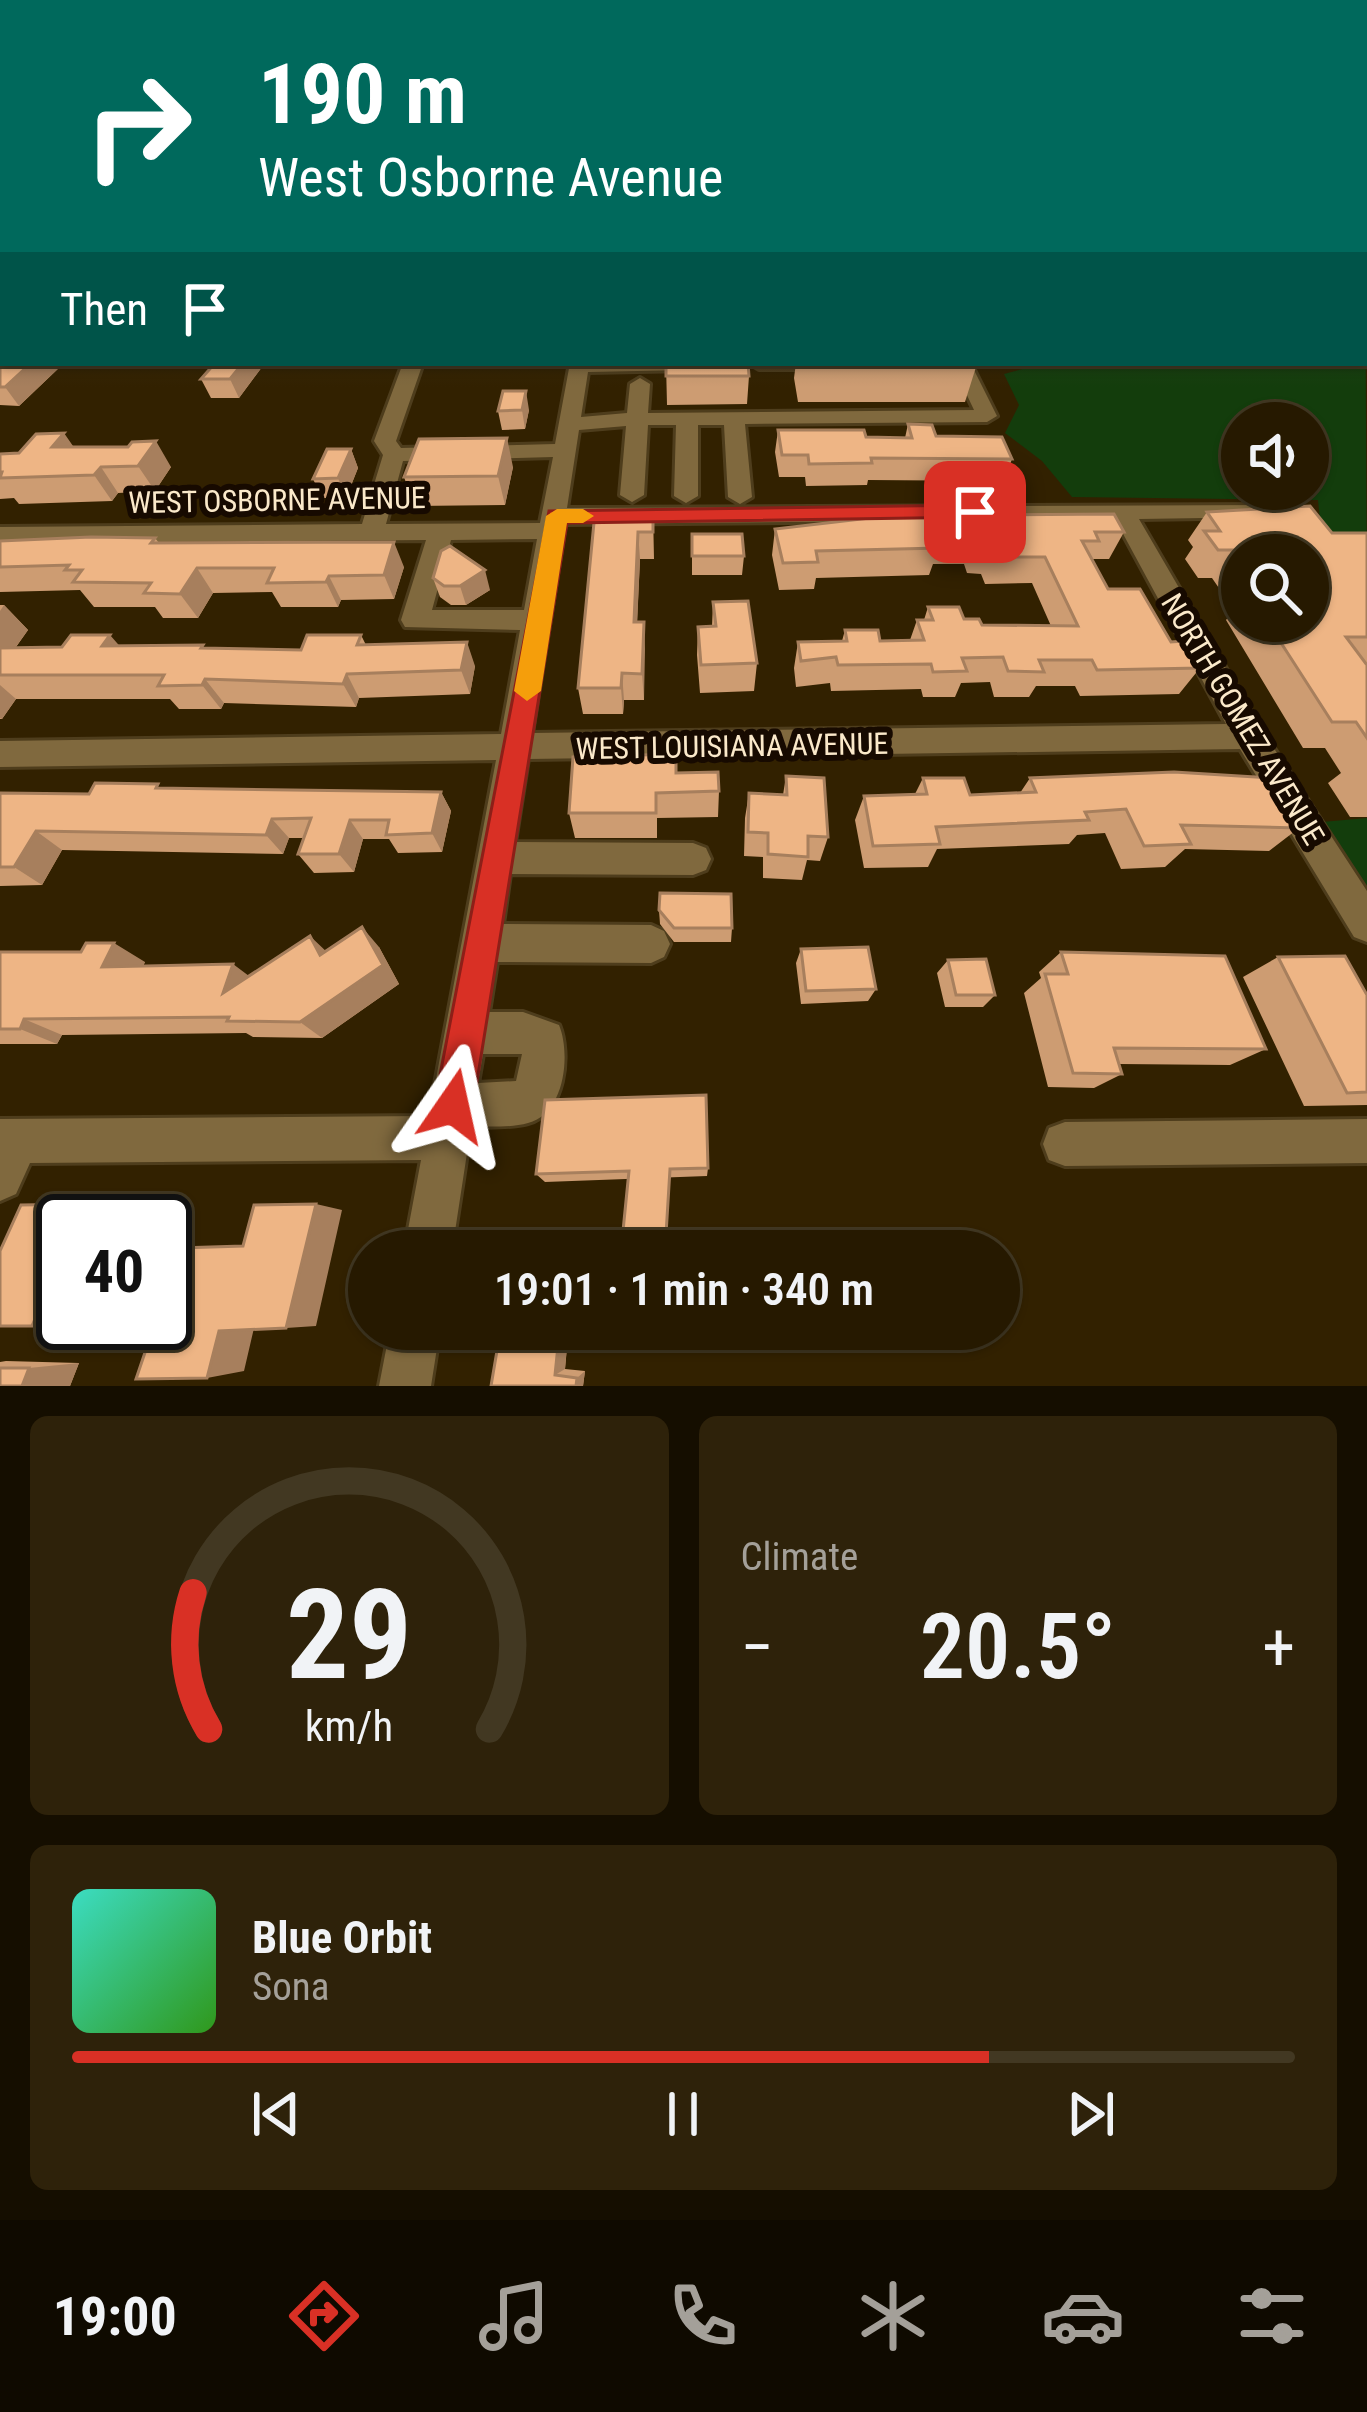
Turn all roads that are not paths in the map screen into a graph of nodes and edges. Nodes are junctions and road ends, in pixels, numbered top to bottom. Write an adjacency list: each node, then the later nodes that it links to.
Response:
1 (411, 366): 11 (street)
2 (580, 366): 10 (street)
3 (846, 366): 6 (street)
4 (960, 366): 6 (street)
5 (640, 384): 9 (street)
6 (765, 385): 8 (street)
7 (687, 418): 8 (street); 9 (street); 13 (street)
8 (734, 418): 14 (street)
9 (638, 419): 10 (street); 12 (street)
10 (570, 430): 11 (street); 17 (street)
11 (394, 455): 19 (street)
12 (632, 495)
13 (686, 496)
14 (740, 497)
15 (1282, 510): 16 (street, WEST OSBORNE AVENUE)
16 (1123, 512): 17 (street, WEST OSBORNE AVENUE); 22 (street, NORTH GOMEZ AVENUE)
17 (556, 523): 18 (street, WEST OSBORNE AVENUE); 21 (street)
18 (441, 531): 19 (street, WEST OSBORNE AVENUE); 21 (street)
19 (372, 532): 20 (street, WEST OSBORNE AVENUE)
20 (0, 535)
21 (539, 620): 23 (street)
22 (1249, 736): 23 (street, WEST LOUISIANA AVENUE); 27 (street, NORTH GOMEZ AVENUE)
23 (518, 750): 24 (street, WEST LOUISIANA AVENUE); 25 (street)
24 (0, 754)
25 (498, 858): 26 (street); 28 (street)
26 (693, 859)
27 (1367, 924)
28 (483, 943): 29 (street); 30 (street)
29 (651, 944)
30 (467, 1033): 31 (street); 31 (street)
31 (451, 1122): 34 (street); 35 (street)
32 (1367, 1141): 33 (street)
33 (1065, 1144)
34 (6, 1153)
35 (432, 1230)
36 (411, 1350): 37 (street)
37 (405, 1386)

